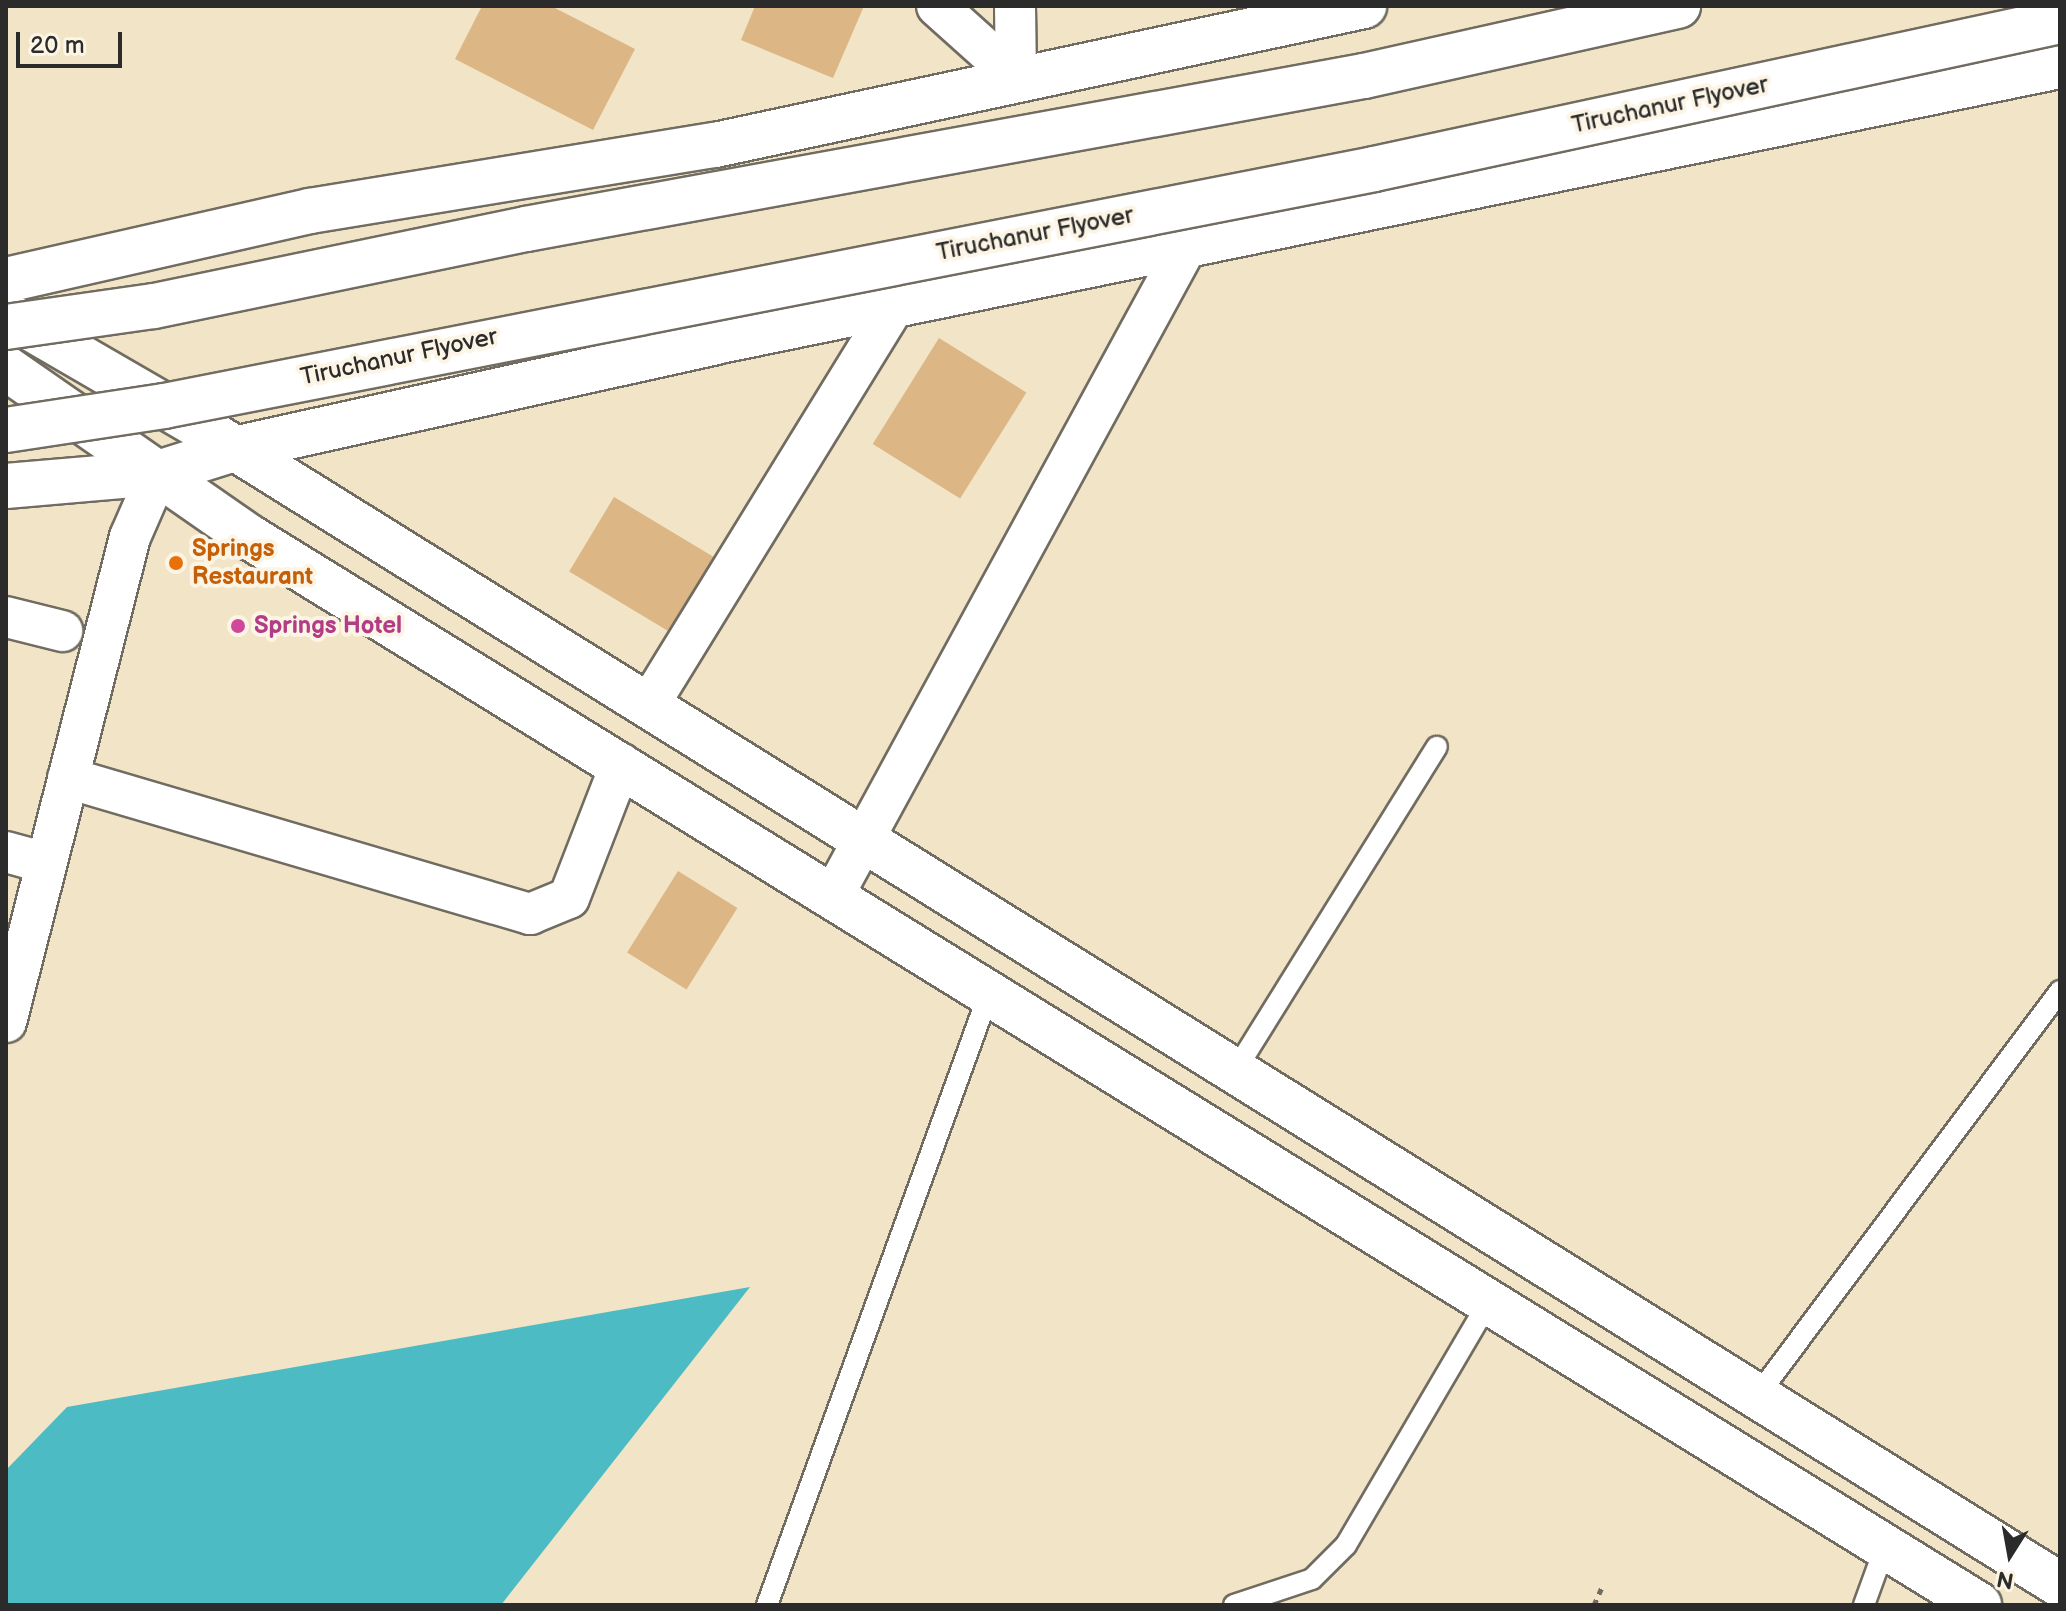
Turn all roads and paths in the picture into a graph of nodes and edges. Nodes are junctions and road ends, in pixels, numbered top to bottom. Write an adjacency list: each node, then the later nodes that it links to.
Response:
1 (937, 6): 8 (street)
2 (1015, 6): 8 (street)
3 (1364, 6): 5 (main road)
4 (1678, 6): 13 (main road, bridge)
5 (1267, 15): 8 (main road)
6 (2060, 21): 15 (main road, Tiruchanur Flyover, bridge)
7 (2060, 66): 9 (main road)
8 (1016, 77): 10 (main road)
9 (1186, 247): 11 (main road); 25 (street)
10 (6, 280)
11 (895, 304): 16 (main road); 21 (street)
12 (6, 314): 16 (main road)
13 (6, 327)
14 (6, 368): 17 (main road)
15 (6, 430)
16 (234, 449): 17 (main road); 21 (main road)
17 (158, 473): 18 (main road); 23 (main road); 24 (street)
18 (6, 486)
19 (6, 617): 20 (street)
20 (62, 631)
21 (648, 706): 25 (main road)
22 (1437, 747): 32 (lane)
23 (621, 764): 24 (street); 28 (main road)
24 (68, 778): 27 (street)
25 (867, 843): 28 (street); 32 (main road)
26 (6, 852): 27 (street)
27 (46, 863): 31 (street)
28 (834, 894): 30 (main road)
29 (2060, 991): 34 (lane)
30 (989, 993): 33 (main road); 39 (lane)
31 (6, 1022)
32 (1235, 1071): 34 (main road)
33 (1487, 1305): 36 (main road); 40 (lane)
34 (1757, 1396): 35 (main road)
35 (1936, 1508): 36 (main road); 37 (main road)
36 (1895, 1553): 42 (lane); 43 (main road)
37 (2060, 1585)
38 (1602, 1587): 41 (path)
39 (767, 1605)
40 (1234, 1605)
41 (1594, 1605)
42 (1864, 1605)
43 (1979, 1605)

